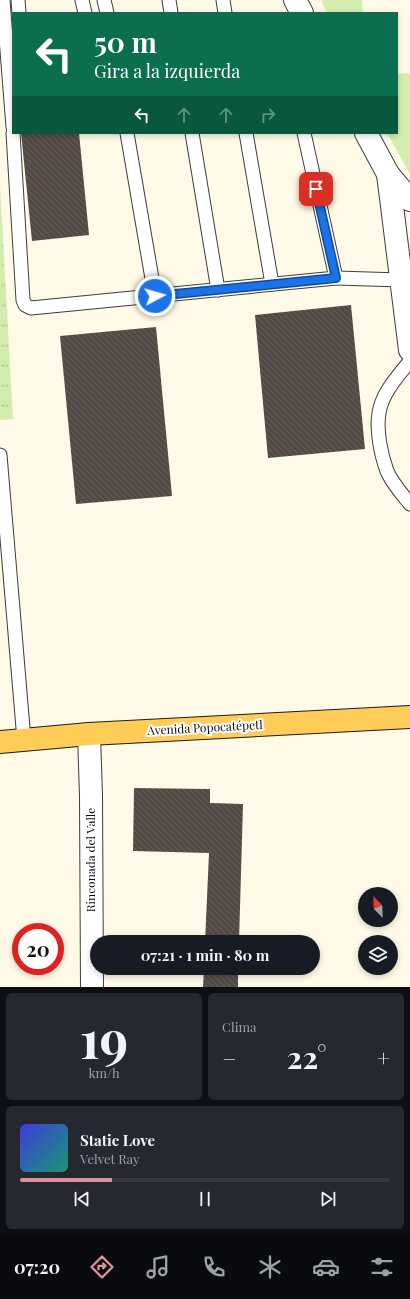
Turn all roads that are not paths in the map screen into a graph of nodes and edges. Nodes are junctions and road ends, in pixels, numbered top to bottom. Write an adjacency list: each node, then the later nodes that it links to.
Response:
1 (3, 0): 14 (lane)
2 (18, 0): 8 (lane)
3 (82, 0): 9 (lane)
4 (104, 0): 10 (lane)
5 (169, 0): 11 (lane)
6 (222, 0): 12 (lane)
7 (295, 0): 13 (street)
8 (19, 12)
9 (84, 12)
10 (107, 12)
11 (171, 12)
12 (225, 12)
13 (301, 12)
14 (12, 113)
15 (13, 134): 27 (lane)
16 (127, 134): 27 (lane)
17 (192, 134): 26 (lane)
18 (246, 134): 25 (lane)
19 (304, 134): 23 (lane)
20 (367, 134): 21 (street)
21 (388, 174): 22 (street); 24 (street)
22 (410, 200)
23 (336, 278): 24 (lane); 25 (lane)
24 (401, 280): 28 (street)
25 (272, 284): 26 (lane)
26 (218, 290): 27 (lane)
27 (155, 296)
28 (410, 350)
29 (410, 361): 31 (lane)
30 (0, 455): 34 (lane)
31 (410, 504)
32 (410, 717): 33 (main road, Avenida Popocatépetl)
33 (89, 734): 34 (main road, Avenida Popocatépetl); 36 (street, Rinconada del Valle)
34 (24, 740): 35 (main road, Avenida Popocatépetl)
35 (0, 742)
36 (92, 987)

